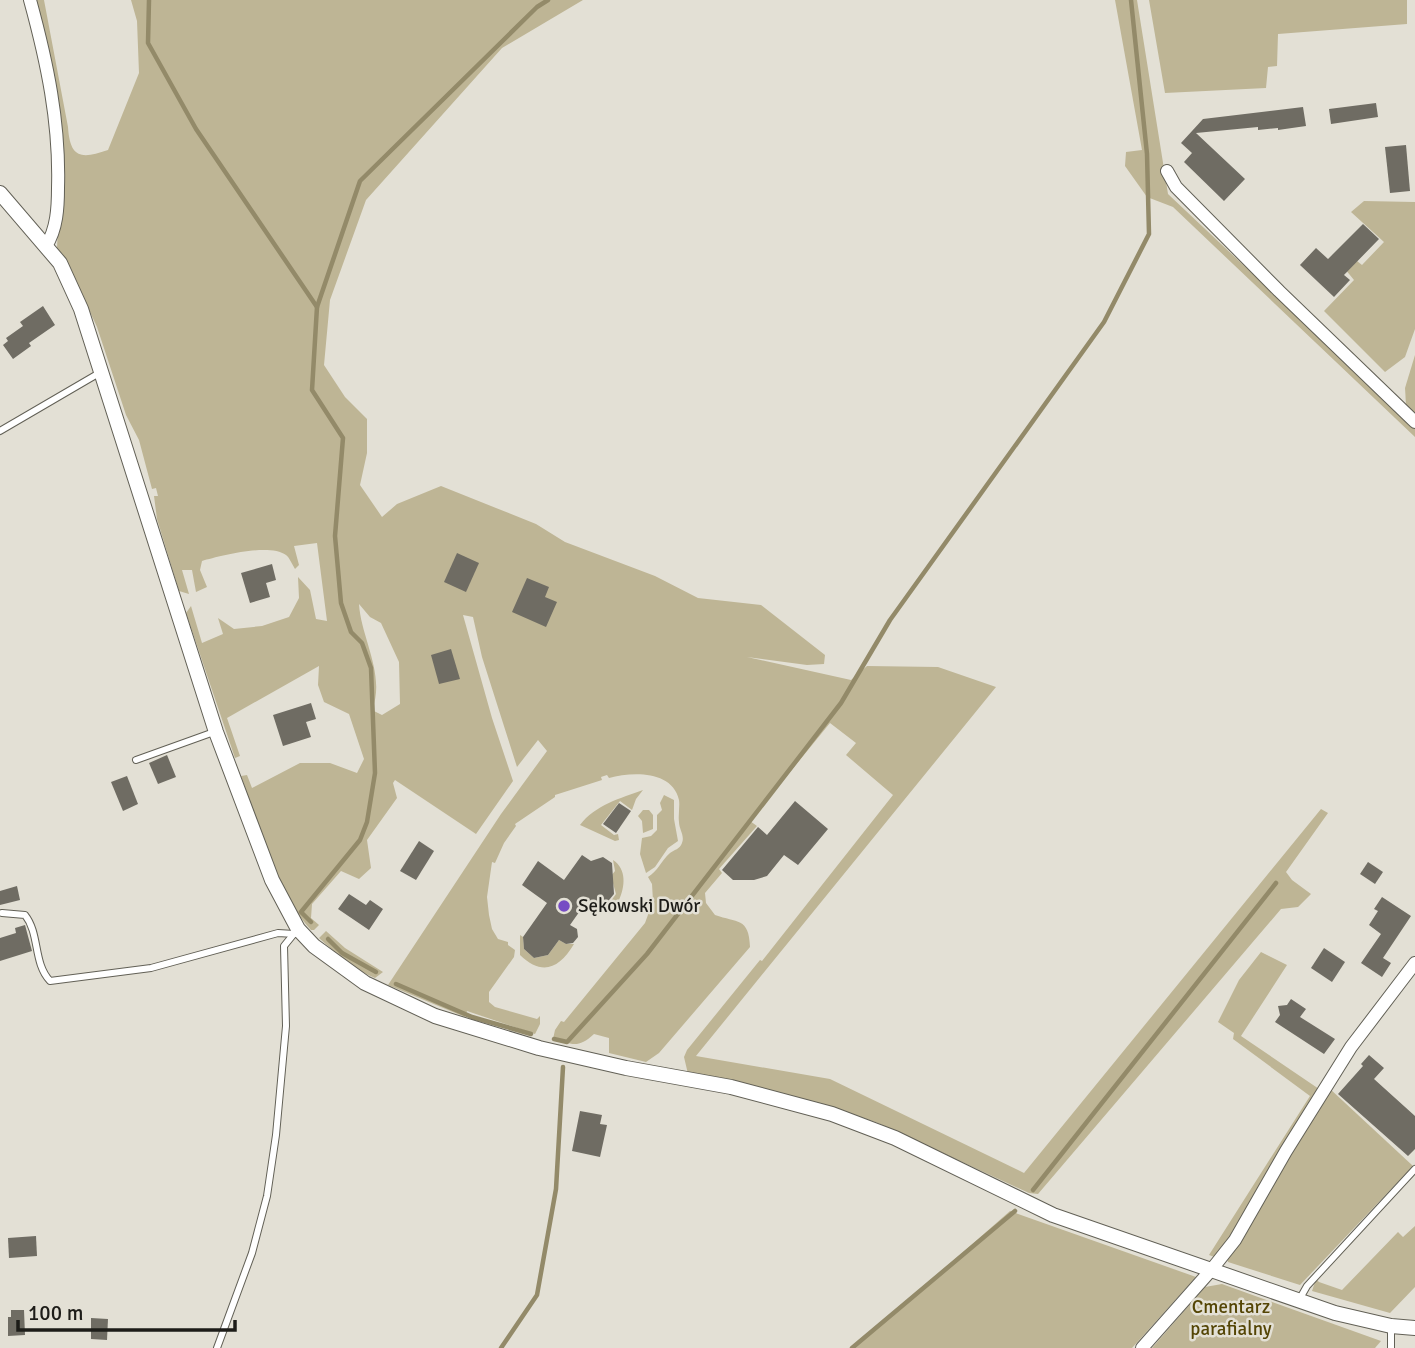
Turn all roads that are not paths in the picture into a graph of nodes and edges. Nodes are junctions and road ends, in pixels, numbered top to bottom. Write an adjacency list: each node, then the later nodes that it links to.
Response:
1 (30, 0): 4 (street)
2 (1167, 171): 6 (street)
3 (0, 193): 4 (street)
4 (46, 246): 5 (street)
5 (103, 371): 7 (lane); 8 (street)
6 (1415, 422)
7 (0, 430)
8 (216, 732): 9 (lane); 11 (street)
9 (136, 760)
10 (2, 913): 11 (lane)
11 (296, 932): 14 (street); 18 (lane)
12 (1415, 963): 14 (street)
13 (1415, 1169): 15 (lane)
14 (1212, 1269): 15 (street); 19 (street)
15 (1299, 1300): 16 (street)
16 (1391, 1326): 17 (street); 20 (lane)
17 (1415, 1328)
18 (217, 1348)
19 (1142, 1348)
20 (1391, 1348)

